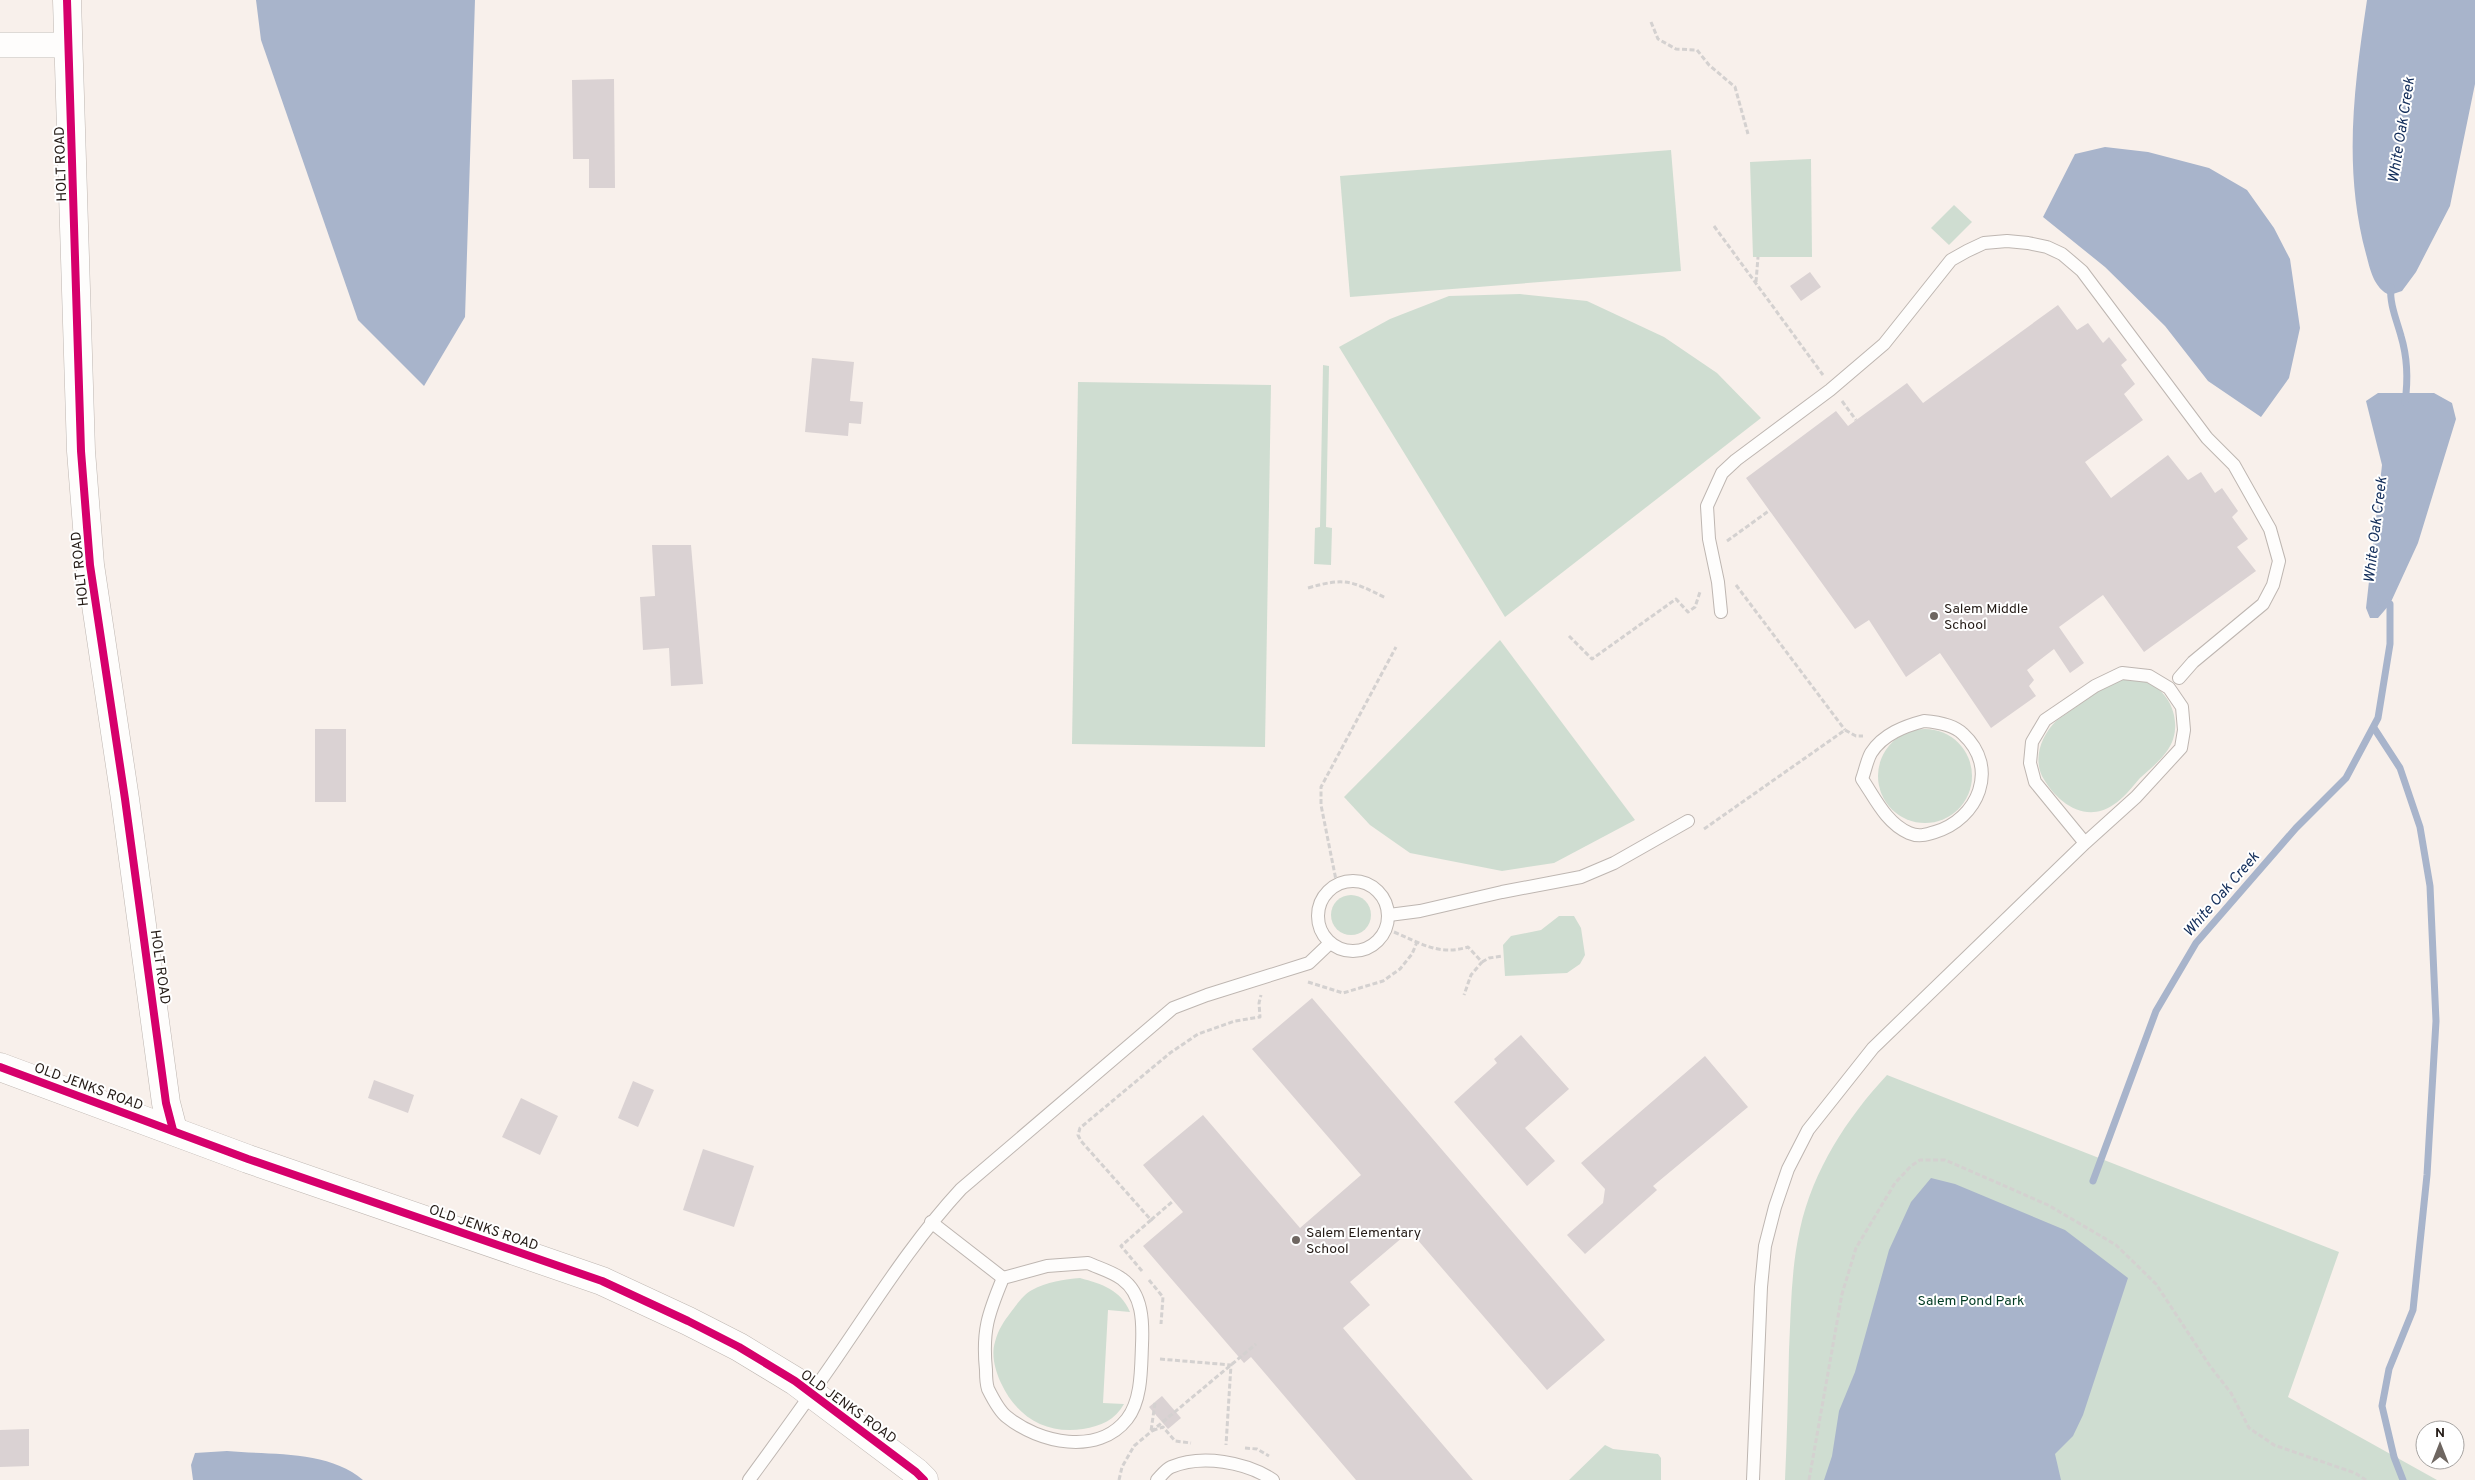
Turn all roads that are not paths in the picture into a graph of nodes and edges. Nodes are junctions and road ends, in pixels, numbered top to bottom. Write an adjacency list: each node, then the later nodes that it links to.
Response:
1 (67, 0): 3 (street, HOLT ROAD)
2 (0, 45): 3 (street)
3 (68, 45): 12 (street, HOLT ROAD)
4 (1721, 612): 5 (lane)
5 (2179, 678)
6 (1862, 779): 6 (lane)
7 (1688, 821): 9 (lane)
8 (2085, 843): 8 (lane); 20 (lane)
9 (1389, 915): 10 (lane); 10 (lane)
10 (1330, 943): 13 (lane)
11 (0, 1067): 12 (street, OLD JENKS ROAD)
12 (173, 1130): 15 (street, OLD JENKS ROAD)
13 (931, 1222): 14 (lane); 15 (lane)
14 (1003, 1278): 14 (lane)
15 (811, 1393): 16 (lane); 17 (street, OLD JENKS ROAD)
16 (749, 1480)
17 (924, 1480)
18 (1156, 1480): 19 (lane)
19 (1273, 1480)
20 (1753, 1480)

